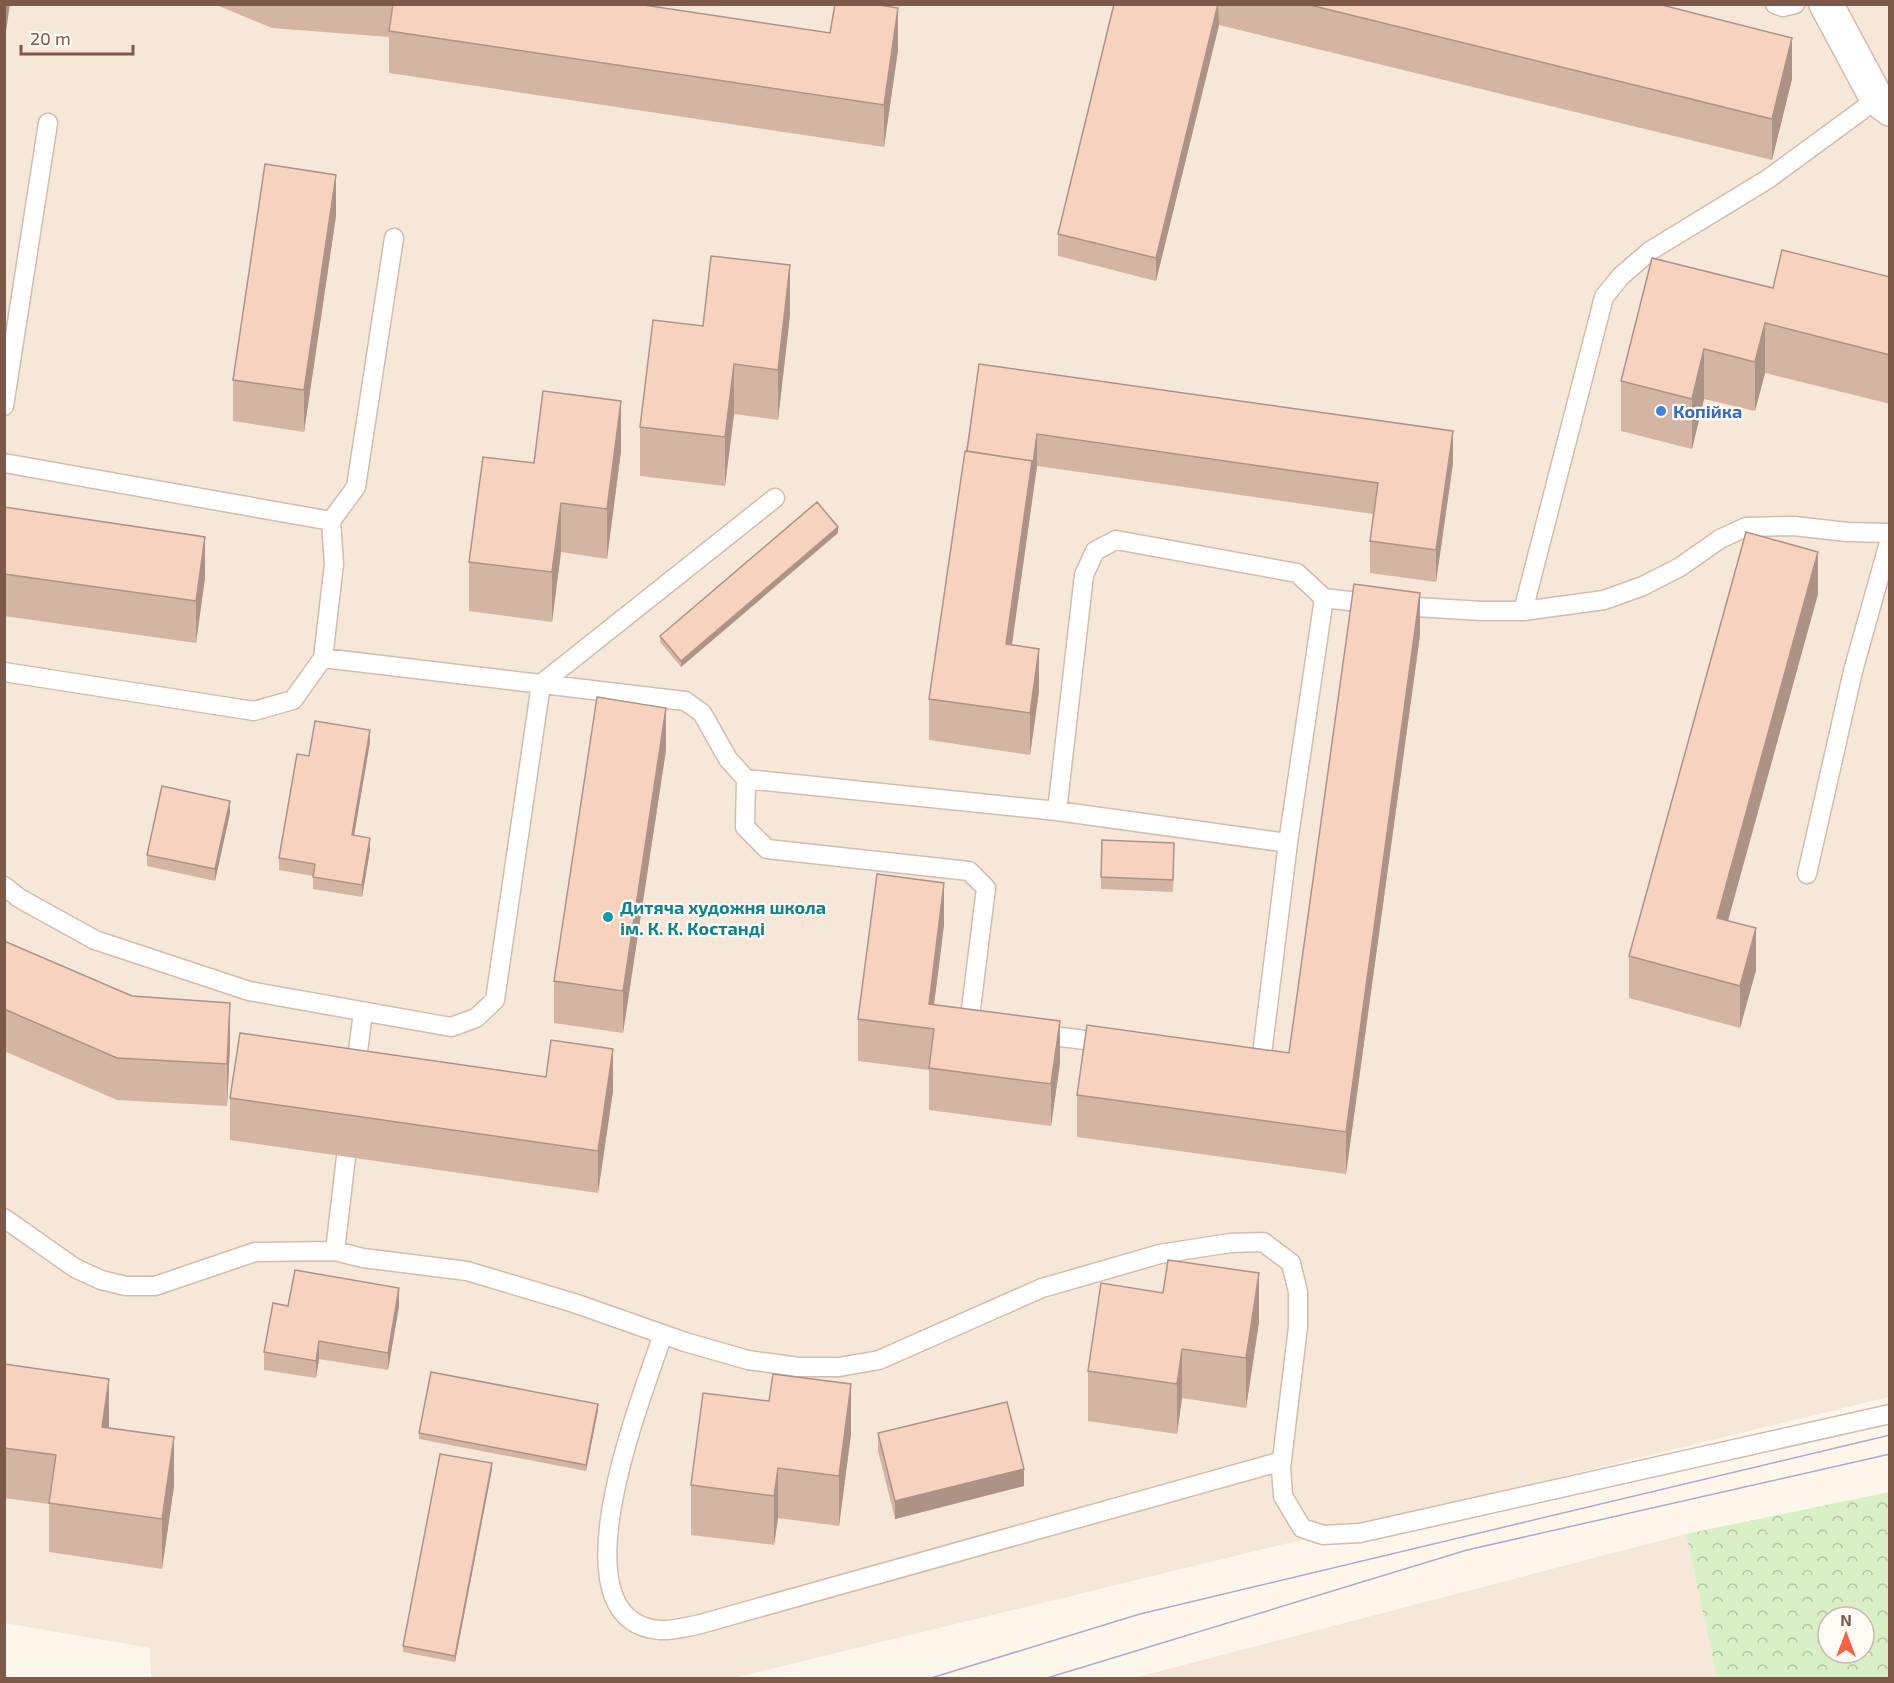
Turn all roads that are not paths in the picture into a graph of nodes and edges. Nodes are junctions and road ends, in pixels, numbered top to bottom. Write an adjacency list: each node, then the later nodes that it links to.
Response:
1 (1775, 4): 2 (lane)
2 (1795, 4)
3 (1826, 4): 4 (street)
4 (1883, 104): 14 (lane)
5 (48, 123): 7 (lane)
6 (394, 238): 10 (lane)
7 (4, 406)
8 (4, 464): 10 (lane)
9 (775, 498): 17 (lane)
10 (331, 521): 15 (lane)
11 (1890, 533): 14 (lane)
12 (1890, 539): 21 (lane)
13 (1324, 598): 14 (lane); 19 (lane); 20 (lane)
14 (1523, 611)
15 (323, 658): 16 (lane); 17 (lane)
16 (4, 672)
17 (541, 684): 18 (lane); 23 (lane)
18 (746, 779): 19 (lane); 24 (lane)
19 (1058, 811): 20 (lane)
20 (1288, 843): 27 (lane)
21 (1807, 874)
22 (4, 886): 23 (lane)
23 (363, 1012): 28 (lane)
24 (992, 1028)
25 (1016, 1031): 26 (lane)
26 (1133, 1046)
27 (1238, 1059)
28 (353, 1091)
29 (346, 1157): 31 (lane)
30 (4, 1218): 31 (lane)
31 (335, 1251): 32 (lane)
32 (663, 1334): 34 (lane); 34 (lane)
33 (1890, 1414): 34 (lane)
34 (1282, 1461)

